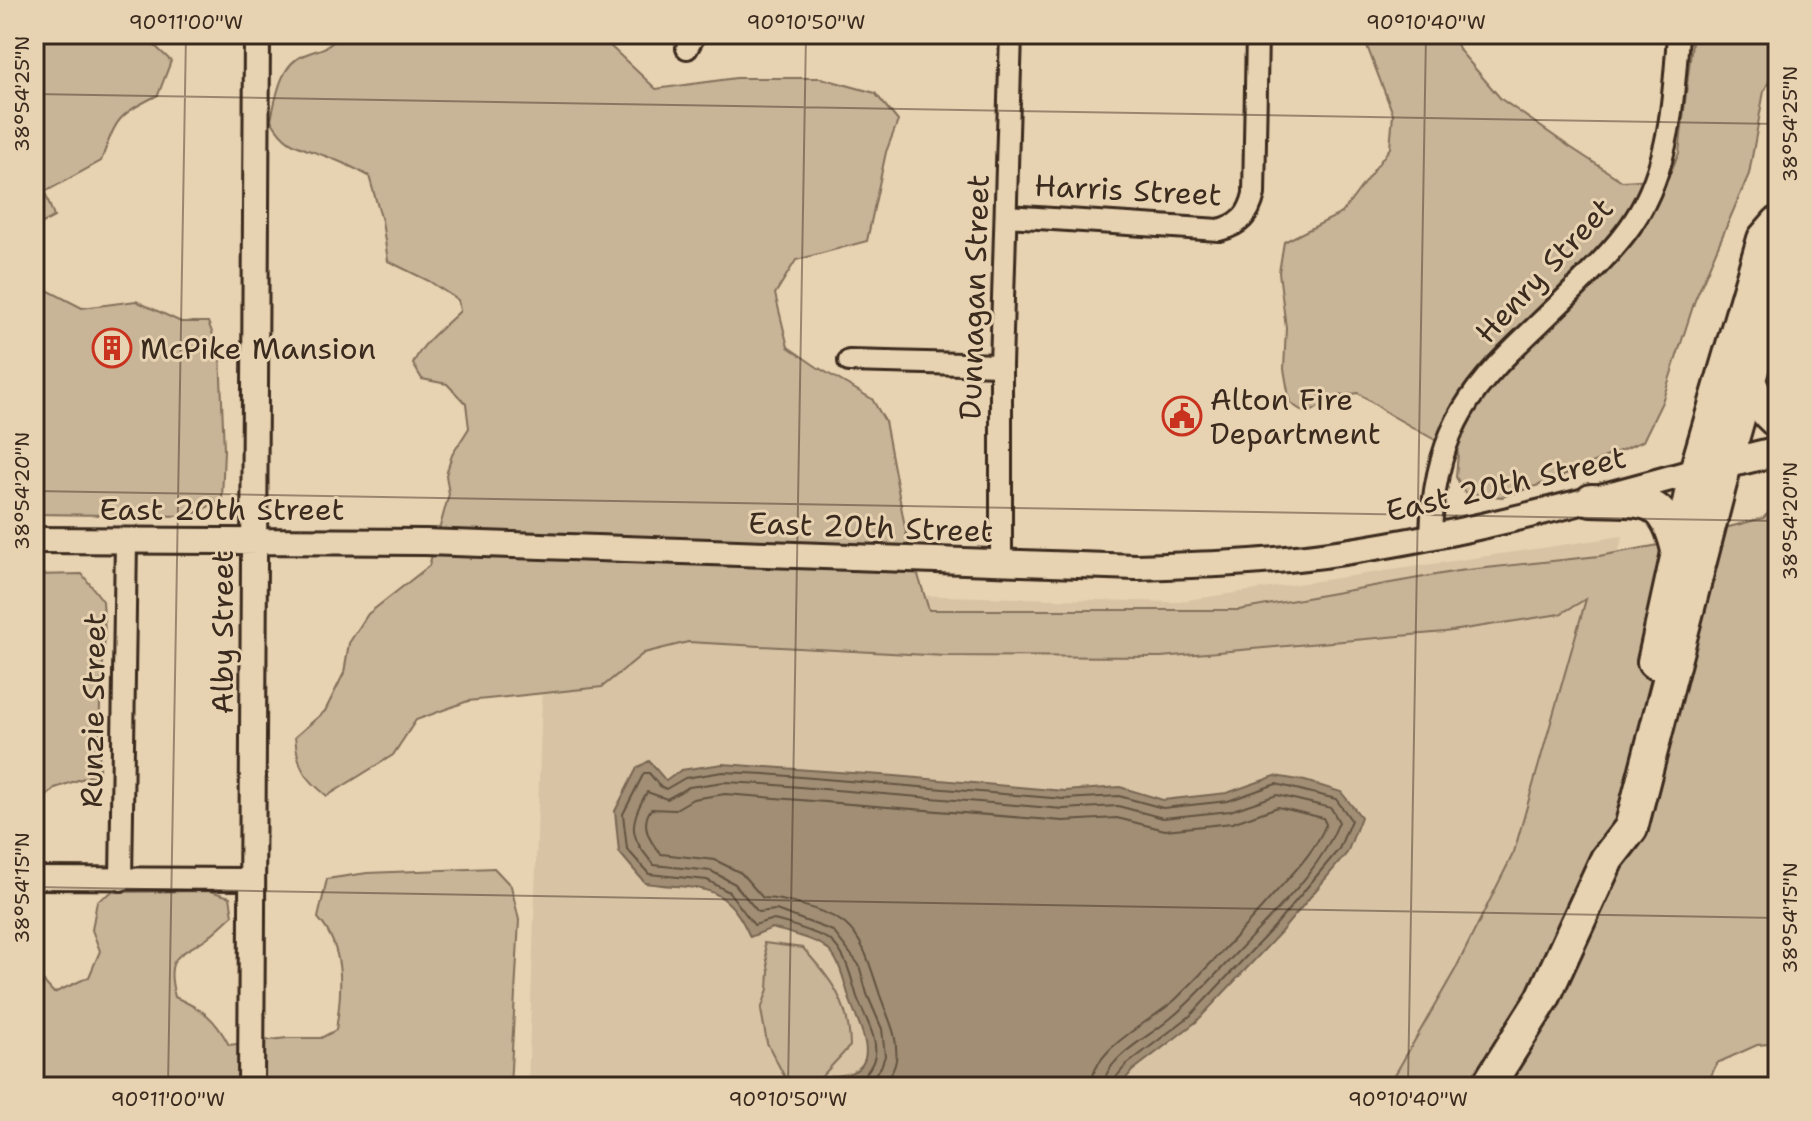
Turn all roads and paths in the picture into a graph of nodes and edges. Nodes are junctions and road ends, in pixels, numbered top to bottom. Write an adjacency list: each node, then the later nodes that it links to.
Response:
1 (257, 34): 18 (street, Alby Street)
2 (1011, 34): 5 (street, Dunnagan Street)
3 (1257, 34): 5 (street, Harris Street)
4 (1678, 34): 15 (street, Henry Street)
5 (1007, 216): 9 (street, Dunnagan Street)
6 (1778, 223): 13 (highway)
7 (1778, 278): 10 (highway)
8 (849, 361): 9 (street)
9 (1001, 365): 20 (street, Dunnagan Street)
10 (1749, 378): 11 (main road); 13 (highway)
11 (1778, 423)
12 (1778, 451): 13 (main road)
13 (1711, 467): 14 (street, East 20th Street); 19 (highway); 21 (highway)
14 (1591, 500): 15 (street, East 20th Street); 19 (main road)
15 (1431, 537): 20 (street, East 20th Street)
16 (34, 540): 17 (street, East 20th Street)
17 (126, 540): 18 (street, East 20th Street); 24 (street, Runzie Street)
18 (255, 540): 20 (street, East 20th Street); 23 (street, Alby Street)
19 (1678, 555): 21 (highway)
20 (1001, 563)
21 (1607, 859): 26 (highway)
22 (34, 878): 24 (street)
23 (253, 879): 24 (street); 25 (street, Alby Street)
24 (121, 880)
25 (251, 1087)
26 (1487, 1087)

